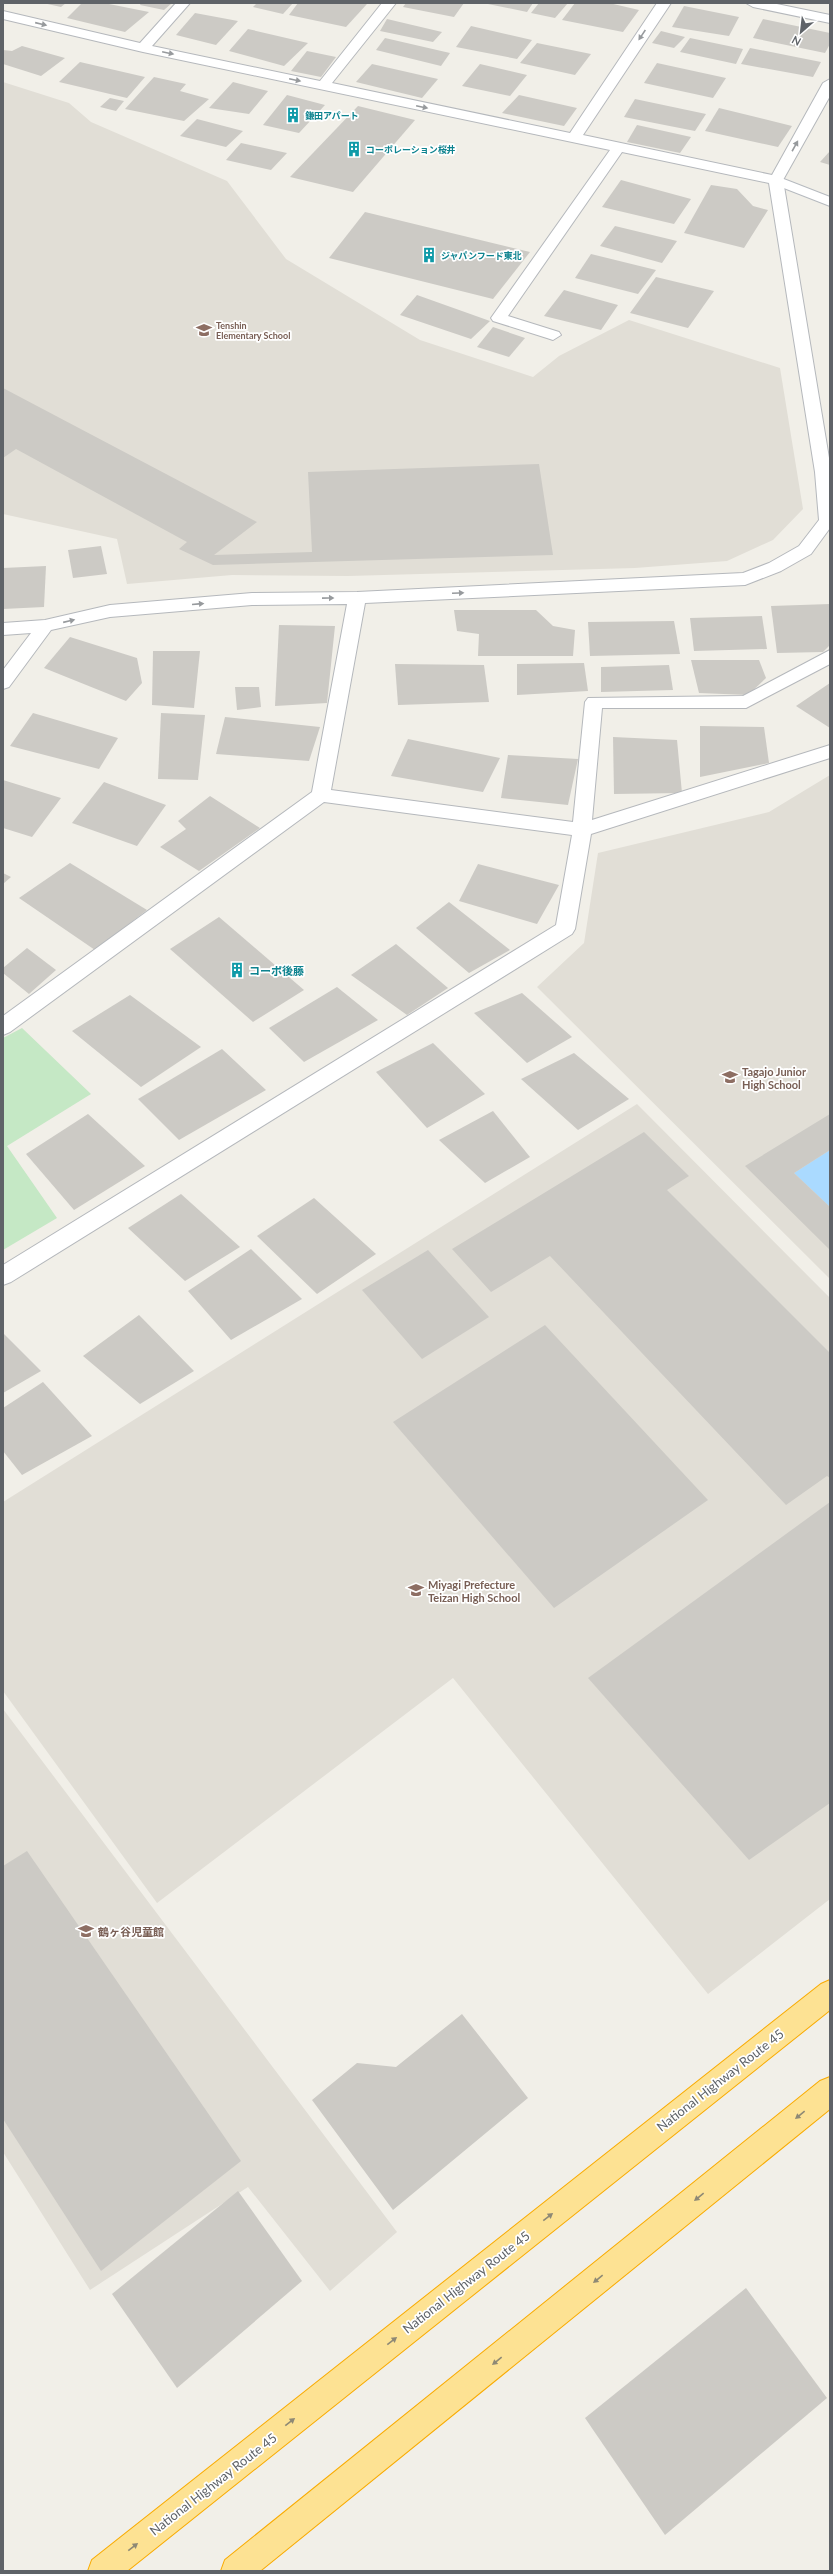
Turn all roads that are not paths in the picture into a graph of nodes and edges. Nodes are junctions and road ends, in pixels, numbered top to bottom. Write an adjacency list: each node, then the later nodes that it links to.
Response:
1 (183, 3): 7 (street)
2 (389, 3): 9 (street)
3 (664, 3): 10 (street, one-way to 10)
4 (753, 3): 6 (street)
5 (3, 15): 7 (street, one-way to 7)
6 (830, 19)
7 (143, 48): 9 (street, one-way to 9)
8 (830, 83): 12 (street, one-way to 8)
9 (323, 86): 10 (street, one-way to 10)
10 (574, 138): 11 (street)
11 (618, 148): 12 (street); 14 (street)
12 (776, 180): 13 (street); 15 (street)
13 (830, 202)
14 (553, 335)
15 (829, 525): 16 (street, one-way to 15)
16 (357, 598): 17 (street, one-way to 16); 22 (street)
17 (45, 626): 18 (street); 20 (street)
18 (3, 629)
19 (830, 656): 23 (street)
20 (3, 682)
21 (830, 751): 23 (street)
22 (321, 795): 23 (street); 24 (street)
23 (582, 830): 25 (street)
24 (3, 1027)
25 (3, 1276)
26 (830, 1993): 28 (highway, National Highway Route 45, one-way to 26)
27 (830, 2091): 29 (highway, one-way to 29)
28 (103, 2571)
29 (236, 2571)

